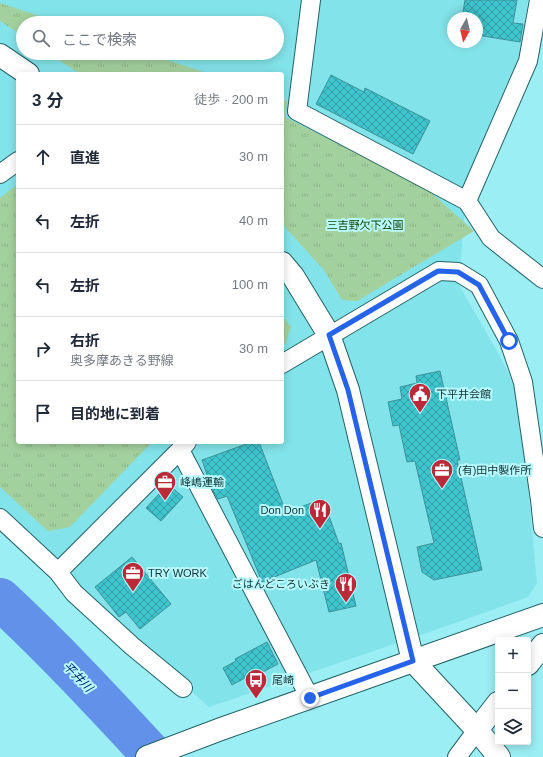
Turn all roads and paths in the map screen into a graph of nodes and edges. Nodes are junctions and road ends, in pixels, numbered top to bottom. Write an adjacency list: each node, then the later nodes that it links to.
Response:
1 (312, 0): 7 (street)
2 (539, 0): 7 (street)
3 (0, 55): 4 (street)
4 (25, 72)
5 (16, 162): 6 (street)
6 (0, 174)
7 (467, 201): 9 (street)
8 (284, 265): 10 (street)
9 (543, 279)
10 (329, 335): 11 (street); 14 (street); 19 (street)
11 (284, 363)
12 (183, 446): 15 (street); 21 (street)
13 (0, 518): 15 (street)
14 (543, 528)
15 (58, 572): 20 (street)
16 (543, 615): 19 (street)
17 (543, 645): 18 (street)
18 (531, 660)
19 (413, 661): 21 (street); 23 (street)
20 (183, 688)
21 (310, 698): 24 (street)
22 (495, 707): 23 (street)
23 (477, 730): 25 (street); 26 (street)
24 (147, 757)
25 (457, 757)
26 (499, 757)

